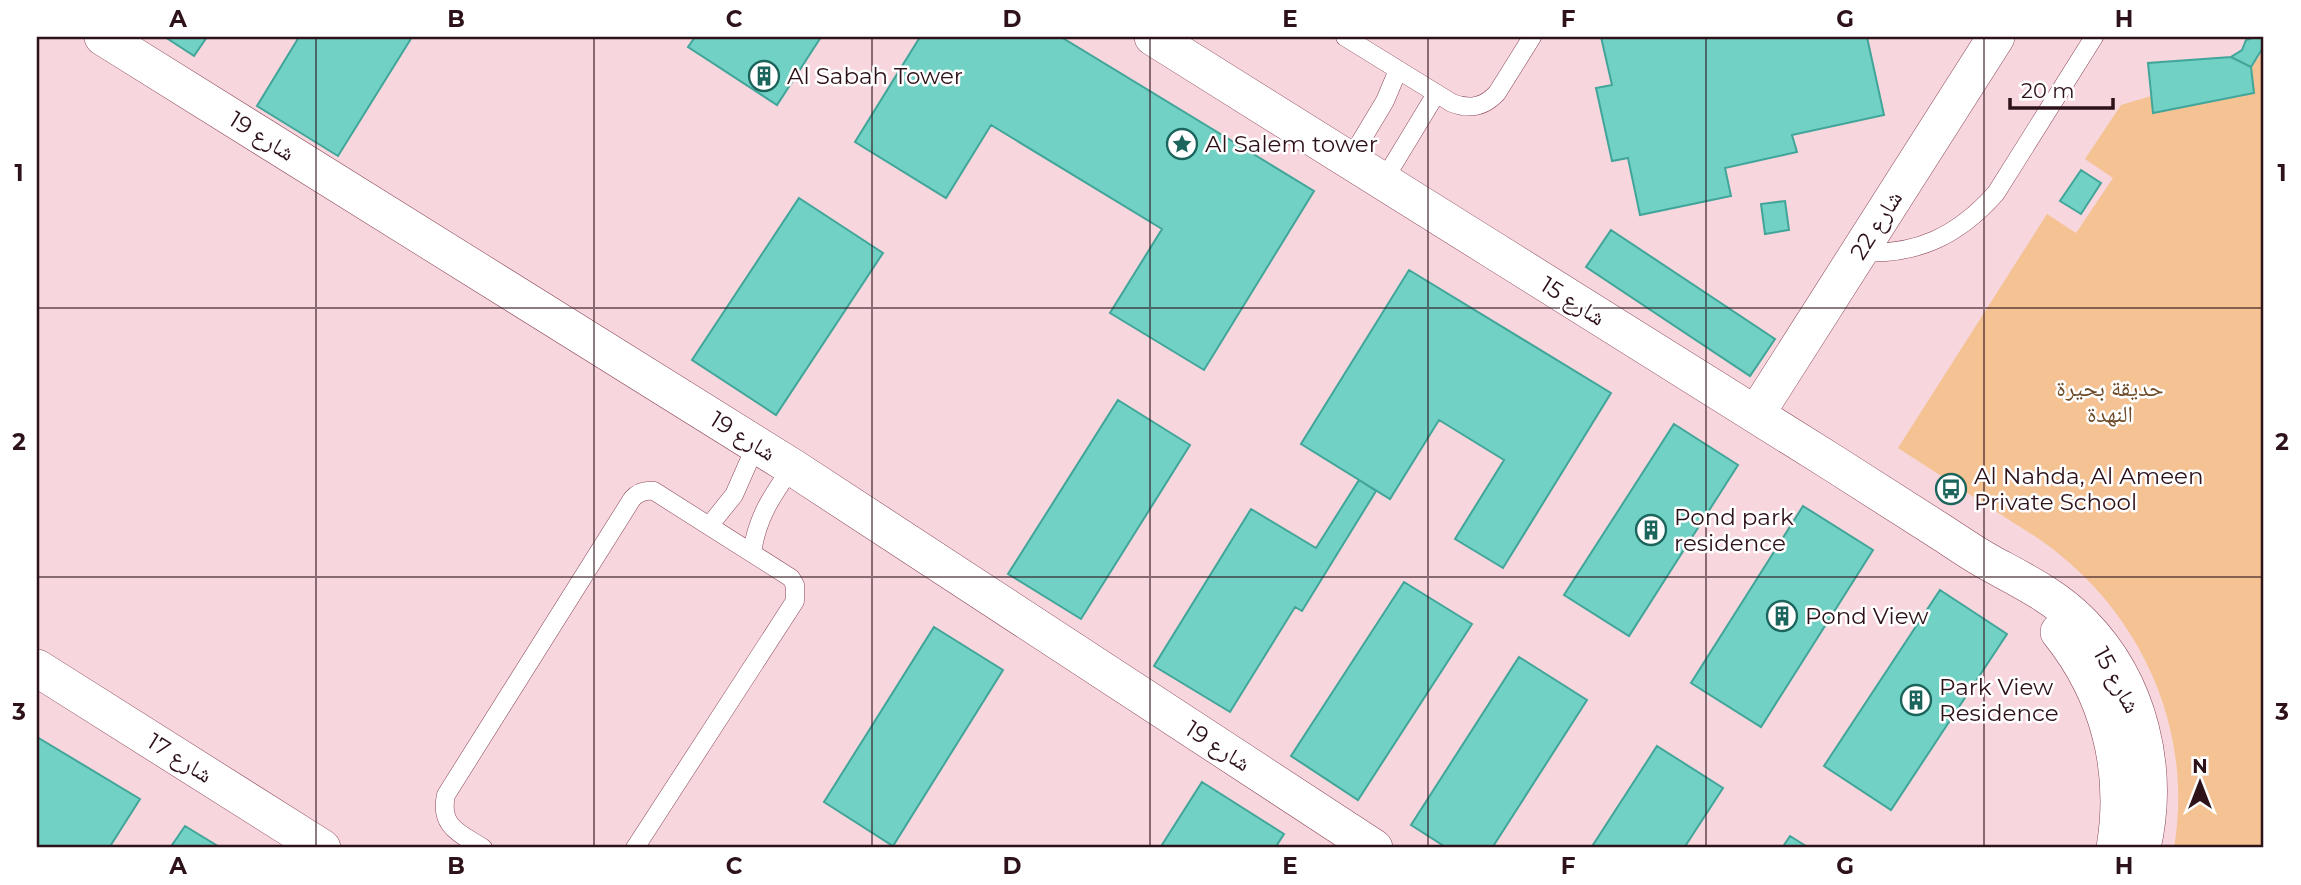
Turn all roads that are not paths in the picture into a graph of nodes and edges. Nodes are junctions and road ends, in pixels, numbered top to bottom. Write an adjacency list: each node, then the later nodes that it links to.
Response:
1 (103, 37): 13 (street, شارع 19)
2 (1153, 37): 9 (street, شارع 15)
3 (1345, 37): 7 (lane)
4 (1532, 37): 8 (lane)
5 (1996, 37): 11 (street, شارع 22)
6 (2094, 37): 11 (lane)
7 (1398, 70): 8 (lane); 9 (lane)
8 (1436, 94): 10 (lane)
9 (1349, 161): 10 (street, شارع 15)
10 (1382, 183): 12 (street, شارع 15)
11 (1859, 252): 12 (street, شارع 22)
12 (1756, 414): 17 (street, شارع 15)
13 (756, 445): 14 (street, شارع 19); 15 (lane)
14 (792, 467): 16 (lane); 22 (street, شارع 19)
15 (709, 526): 16 (lane); 20 (lane)
16 (751, 553): 21 (lane)
17 (1992, 564): 23 (street, شارع 15); 24 (street, شارع 15)
18 (37, 668): 19 (street, شارع 17)
19 (322, 848)
20 (483, 848)
21 (635, 848)
22 (1374, 848)
23 (2115, 848)
24 (2141, 848)

